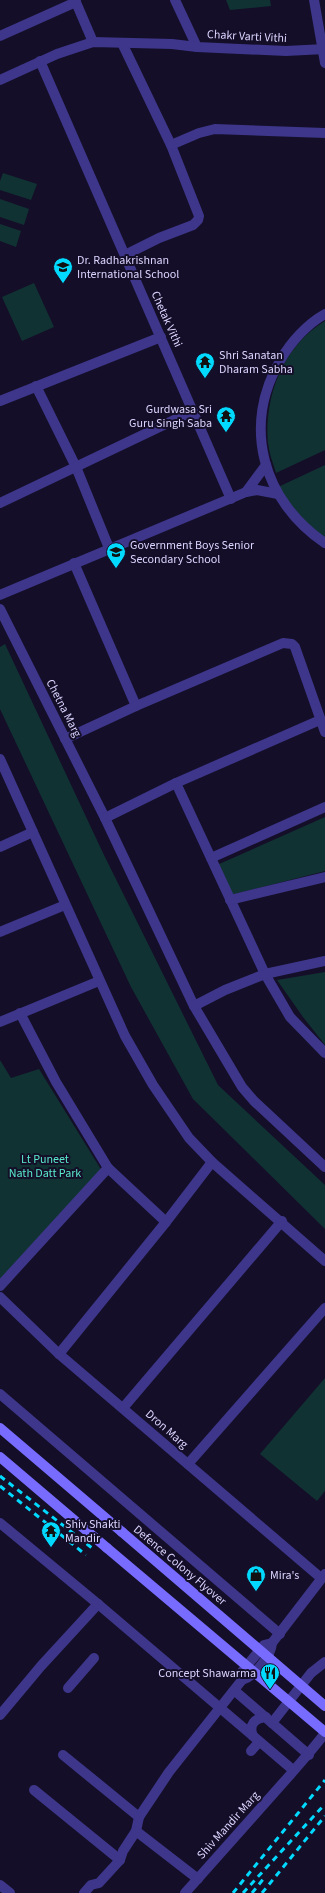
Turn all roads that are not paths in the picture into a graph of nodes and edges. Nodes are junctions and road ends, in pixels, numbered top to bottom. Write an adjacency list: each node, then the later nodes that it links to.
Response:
1 (175, 0): 7 (street, Chakr Varti Vithi)
2 (314, 0): 8 (street)
3 (76, 1): 4 (street); 5 (street)
4 (0, 36)
5 (93, 42): 6 (street); 9 (street)
6 (122, 43): 7 (street); 13 (street)
7 (197, 46): 8 (street, Chakr Varti Vithi)
8 (324, 49): 10 (street)
9 (40, 62): 11 (street); 14 (street, Chetak Vithi)
10 (325, 62)
11 (0, 80)
12 (325, 133): 13 (street)
13 (171, 145): 14 (street)
14 (125, 255): 16 (street, Chetak Vithi)
15 (325, 314): 20 (street)
16 (161, 337): 17 (street); 19 (street, Chetak Vithi)
17 (36, 386): 18 (street); 21 (street)
18 (0, 400)
19 (193, 411): 21 (street); 24 (street, Chetak Vithi)
20 (266, 465): 22 (street); 23 (street)
21 (76, 467): 25 (street); 27 (street)
22 (246, 492): 23 (street); 24 (street)
23 (278, 494): 26 (street)
24 (231, 499): 27 (street)
25 (0, 502)
26 (325, 543)
27 (109, 548): 28 (street)
28 (74, 563): 29 (street); 31 (street)
29 (0, 595)
30 (0, 609): 34 (street, Chetna Marg)
31 (136, 706): 32 (street); 34 (street)
32 (320, 720): 33 (street); 36 (street)
33 (325, 732)
34 (65, 739): 38 (street, Chetna Marg)
35 (0, 759): 39 (street)
36 (176, 783): 38 (street); 41 (street)
37 (325, 807): 41 (street)
38 (105, 818): 49 (street, Chetna Marg)
39 (33, 832): 40 (street); 44 (street)
40 (0, 847)
41 (211, 858): 43 (street)
42 (325, 877): 43 (street)
43 (230, 900): 47 (street)
44 (65, 904): 45 (street); 48 (street)
45 (0, 932)
46 (325, 961): 47 (street)
47 (265, 974): 49 (street); 52 (street)
48 (99, 981): 50 (street); 53 (street)
49 (194, 1006): 54 (street, Chetna Marg)
50 (20, 1014): 51 (street); 55 (street)
51 (0, 1022)
52 (325, 1053)
53 (212, 1162): 56 (street); 57 (street)
54 (325, 1167)
55 (108, 1168): 57 (street); 59 (street)
56 (282, 1221): 58 (street); 64 (street)
57 (166, 1222): 62 (street)
58 (325, 1261)
59 (0, 1286)
60 (0, 1297): 62 (street, Dron Marg)
61 (325, 1308): 67 (street)
62 (59, 1354): 64 (street, Dron Marg)
63 (0, 1394): 71 (street)
64 (123, 1408): 67 (street, Dron Marg)
65 (0, 1428): 76 (main road, Defence Colony Flyover, bridge)
66 (0, 1457): 80 (main road, bridge)
67 (188, 1464): 69 (street, Dron Marg)
68 (0, 1523): 70 (street)
69 (323, 1575): 71 (street)
70 (98, 1604): 77 (street); 78 (street)
71 (280, 1634): 75 (street)
72 (94, 1658): 74 (street)
73 (325, 1662): 79 (street)
74 (68, 1688)
75 (235, 1691): 77 (street); 79 (street)
76 (325, 1706)
77 (220, 1709): 81 (street); 87 (street)
78 (0, 1715)
79 (269, 1720): 81 (street); 84 (street)
80 (325, 1732): 84 (street, Shiv Mandir Marg)
81 (256, 1739): 82 (street); 85 (street)
82 (251, 1751)
83 (63, 1755): 87 (street)
84 (309, 1755): 85 (street, Shiv Mandir Marg)
85 (291, 1772): 90 (street, Shiv Mandir Marg)
86 (34, 1790): 89 (street)
87 (139, 1817): 88 (street)
88 (136, 1832): 89 (street); 90 (street)
89 (120, 1860): 93 (street)
90 (198, 1878): 94 (street, Shiv Mandir Marg)
91 (0, 1885): 92 (street)
92 (10, 1893)
93 (84, 1893)
94 (185, 1893)

